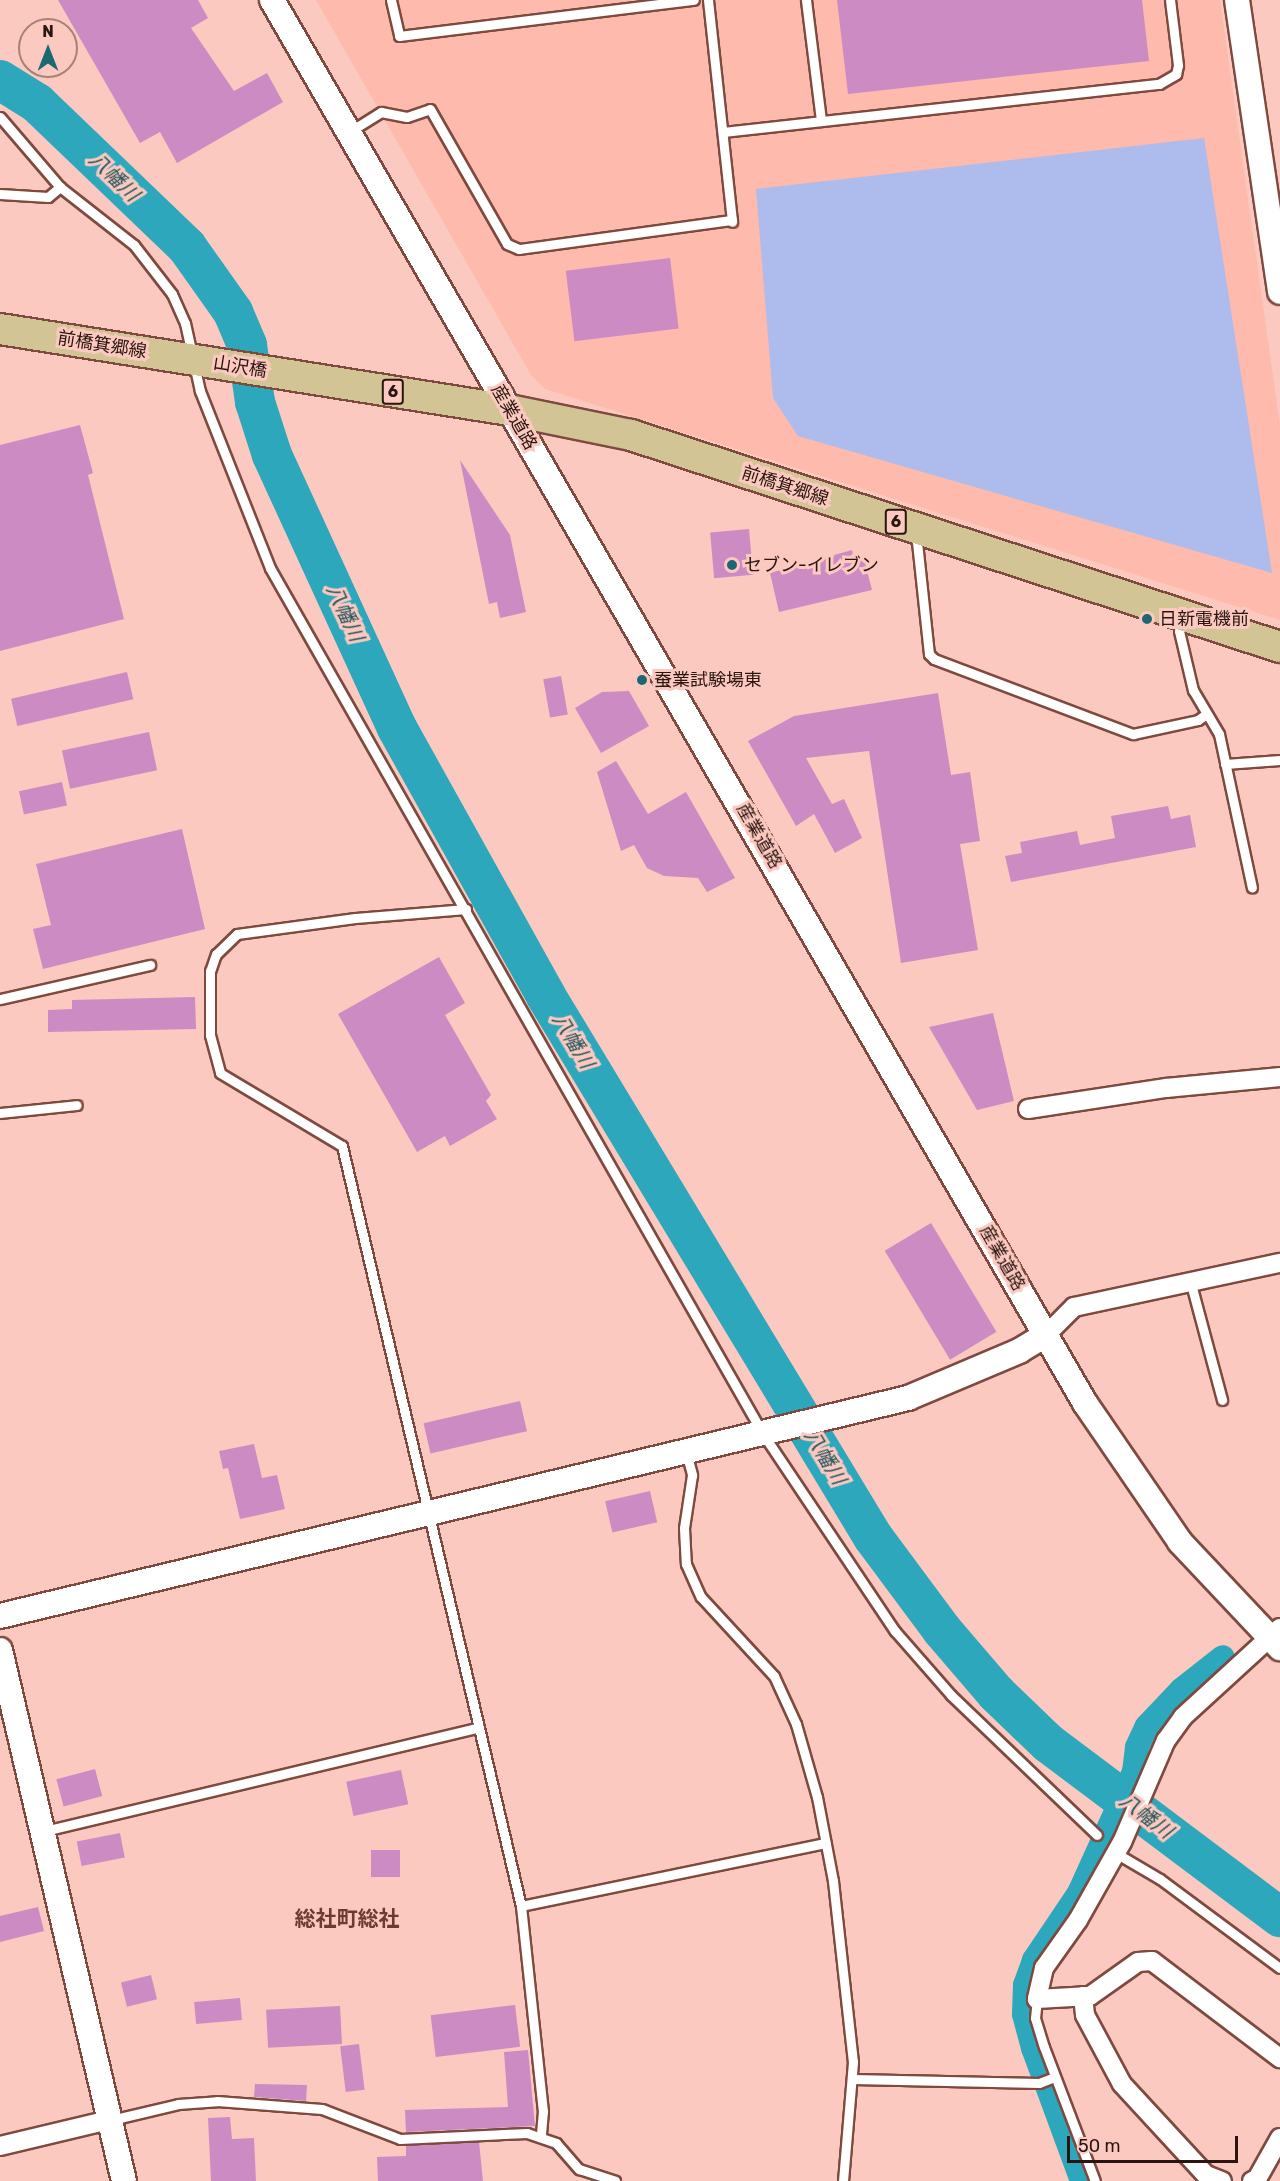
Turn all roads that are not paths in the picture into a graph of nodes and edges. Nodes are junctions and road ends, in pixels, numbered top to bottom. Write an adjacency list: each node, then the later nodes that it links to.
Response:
1 (273, 0): 10 (street, 産業道路)
2 (391, 0): 3 (lane)
3 (694, 0)
4 (708, 0): 11 (lane)
5 (806, 0): 9 (lane)
6 (1170, 0): 9 (lane)
7 (1237, 0): 14 (street)
8 (0, 117): 12 (lane)
9 (821, 121): 11 (lane)
10 (349, 132): 11 (lane); 18 (street, 産業道路)
11 (723, 132)
12 (60, 187): 13 (lane); 16 (lane)
13 (0, 194)
14 (1280, 292)
15 (0, 329): 16 (main road, 前橋箕郷線 / 6)
16 (198, 360): 17 (main road, 山沢橋 / 6); 26 (lane)
17 (277, 373): 18 (main road, 前橋箕郷線 / 6)
18 (509, 410): 19 (main road, 前橋箕郷線 / 6); 35 (street, 産業道路)
19 (920, 530): 20 (main road, 前橋箕郷線 / 6); 22 (lane)
20 (1184, 615): 21 (main road, 前橋箕郷線 / 6); 22 (lane)
21 (1280, 647)
22 (1205, 715): 24 (lane)
23 (1280, 760): 24 (lane)
24 (1225, 764): 25 (lane)
25 (1252, 888)
26 (466, 909): 37 (lane); 39 (lane)
27 (150, 965): 28 (lane)
28 (0, 999)
29 (1280, 1077): 31 (street)
30 (77, 1105): 32 (lane)
31 (1028, 1109)
32 (0, 1113)
33 (1280, 1263): 34 (street)
34 (1191, 1284): 35 (street); 36 (lane)
35 (1046, 1335): 37 (street); 41 (street, 産業道路)
36 (1222, 1400)
37 (768, 1432): 38 (street); 45 (lane)
38 (686, 1452): 39 (street); 46 (lane)
39 (429, 1516): 40 (street); 43 (lane)
40 (0, 1616)
41 (1276, 1638): 47 (street)
42 (0, 1650): 44 (street)
43 (479, 1727): 44 (lane); 48 (lane)
44 (42, 1832): 55 (street)
45 (1097, 1835)
46 (826, 1843): 48 (lane); 54 (lane)
47 (1118, 1847): 49 (lane); 51 (street)
48 (521, 1906): 56 (lane)
49 (1280, 1968)
50 (1083, 1996): 51 (street); 52 (street); 63 (street)
51 (1037, 1999): 53 (lane)
52 (1280, 2058)
53 (1055, 2077): 54 (lane); 62 (lane)
54 (853, 2079): 61 (lane)
55 (109, 2120): 56 (lane); 58 (street); 59 (street)
56 (541, 2135): 60 (lane)
57 (1280, 2138): 64 (street)
58 (0, 2146)
59 (124, 2181)
60 (615, 2181)
61 (843, 2181)
62 (1095, 2181)
63 (1222, 2181)
64 (1252, 2181)

